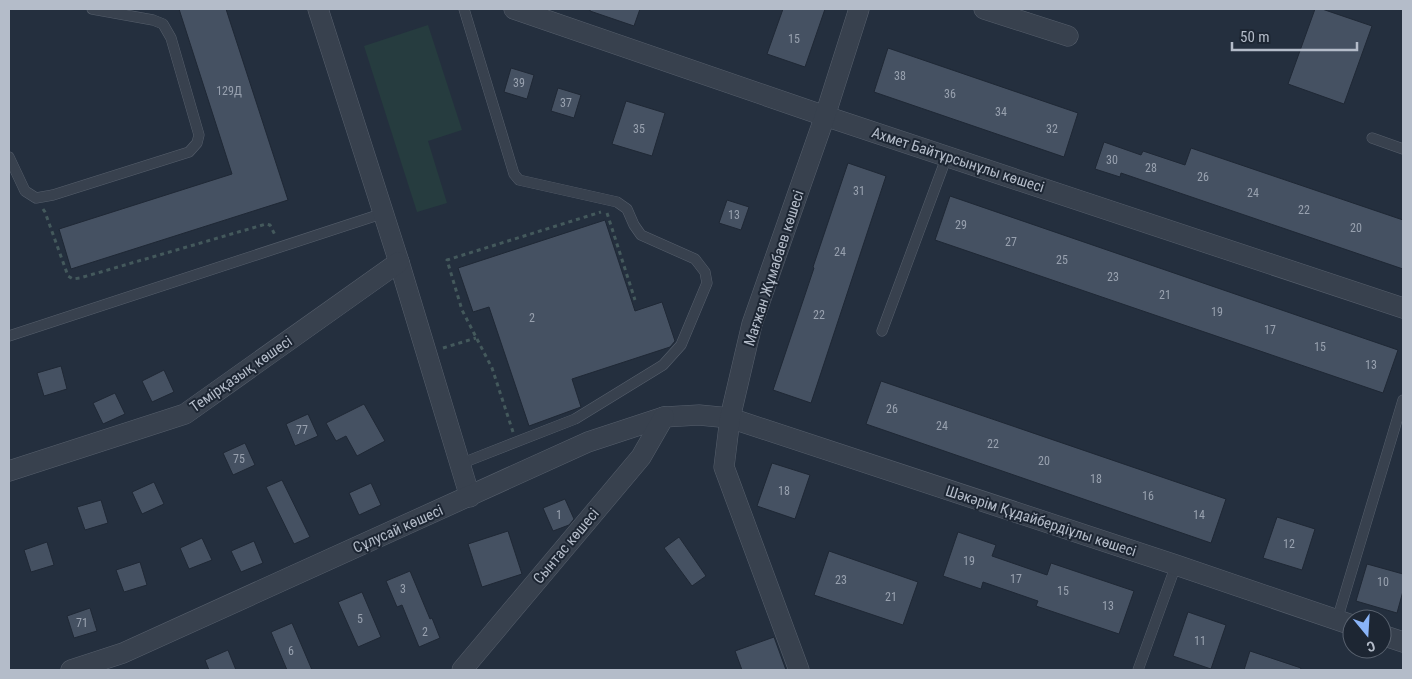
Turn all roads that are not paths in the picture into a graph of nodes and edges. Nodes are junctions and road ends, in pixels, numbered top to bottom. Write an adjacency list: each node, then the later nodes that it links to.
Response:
1 (92, 9): 12 (lane)
2 (318, 9): 13 (street)
3 (464, 9): 21 (lane)
4 (514, 9): 8 (street, Ахмет Байтұрсынұлы көшесі)
5 (858, 9): 8 (street, Мағжан Жұмабаев көшесі)
6 (984, 9): 7 (street)
7 (1068, 36)
8 (825, 116): 11 (street, Ахмет Байтұрсынұлы көшесі); 20 (street, Мағжан Жұмабаев көшесі)
9 (1372, 138): 10 (lane)
10 (1403, 149)
11 (948, 156): 15 (street, Ахмет Байтұрсынұлы көшесі); 16 (lane)
12 (9, 157)
13 (384, 213): 14 (street); 17 (lane)
14 (399, 262): 21 (street); 22 (street, Темірқазық көшесі)
15 (1403, 308)
16 (882, 331)
17 (9, 336)
18 (1403, 400): 25 (lane)
19 (664, 417): 20 (street, Сұлусай көшесі); 23 (street, Сұлусай көшесі); 28 (street, Сынтас көшесі)
20 (730, 418): 24 (street, Шәкәрім Құдайбердіұлы көшесі); 29 (street, Мағжан Жұмабаев көшесі)
21 (460, 464): 23 (street)
22 (9, 471)
23 (470, 497): 27 (street, Сұлусай көшесі)
24 (1176, 565): 26 (street, Шәкәрім Құдайбердіұлы көшесі); 30 (lane)
25 (1348, 609)
26 (1342, 621)
27 (71, 670)
28 (462, 670)
29 (799, 670)
30 (1138, 670)

